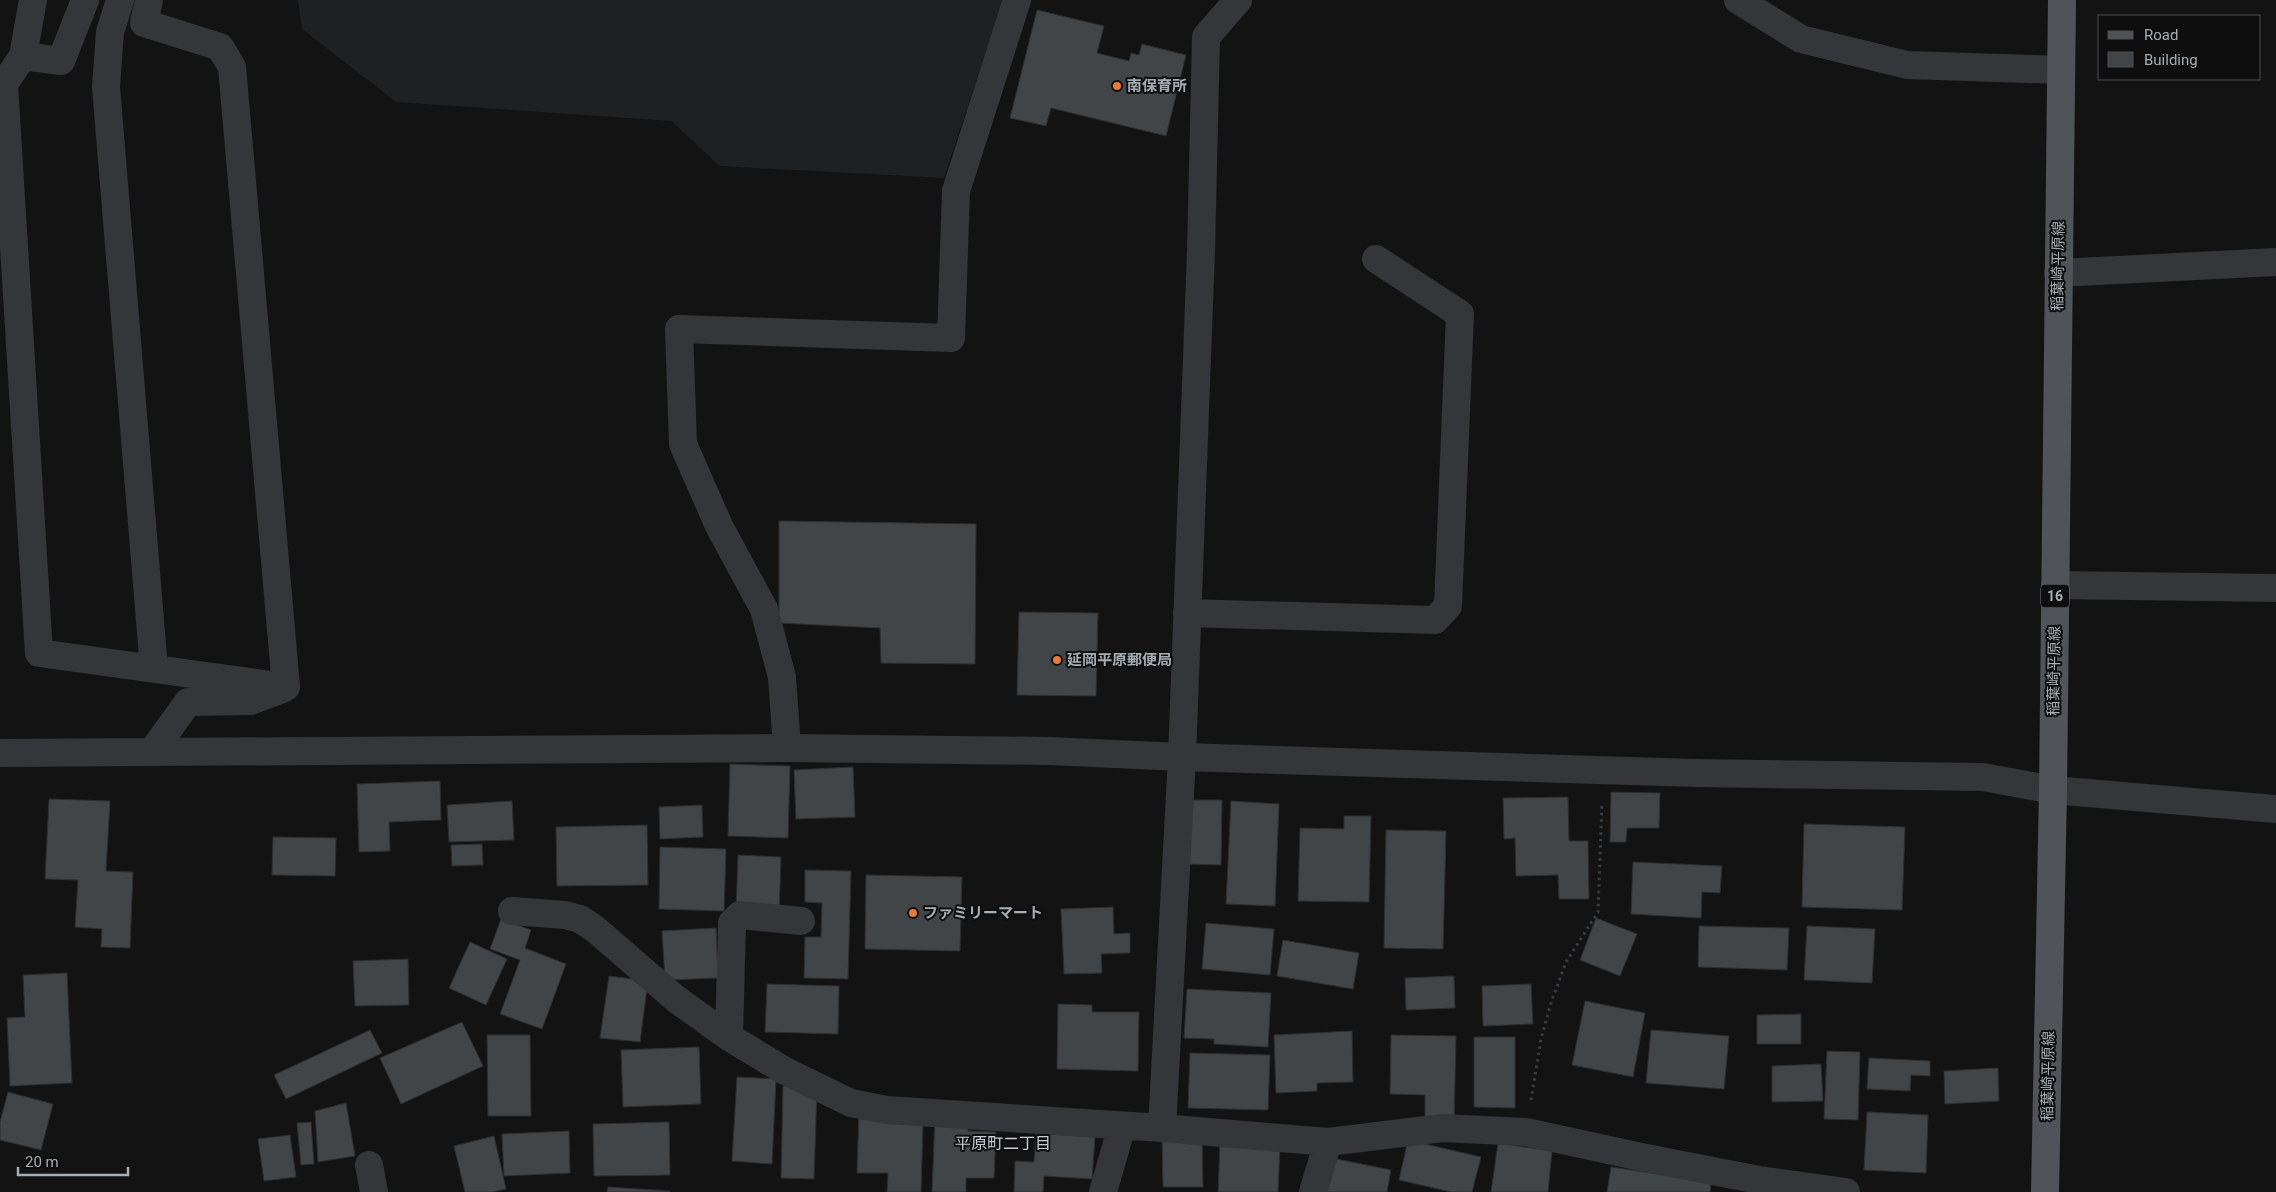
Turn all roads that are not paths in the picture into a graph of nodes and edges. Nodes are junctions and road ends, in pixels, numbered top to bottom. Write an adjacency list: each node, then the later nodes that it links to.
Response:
1 (33, 0): 9 (street)
2 (85, 0): 9 (street)
3 (120, 0): 17 (street)
4 (149, 0): 18 (street)
5 (1017, 0): 19 (street)
6 (1238, 0): 16 (street)
7 (1738, 0): 10 (street)
8 (2062, 0): 10 (main road, 稲葉崎平原線 / 16)
9 (23, 56): 17 (street)
10 (2061, 70): 13 (main road, 稲葉崎平原線 / 16)
11 (1376, 259): 16 (street)
12 (2276, 262): 13 (street)
13 (2058, 273): 14 (main road, 稲葉崎平原線 / 16)
14 (2055, 586): 15 (street); 23 (main road, 稲葉崎平原線 / 16)
15 (2276, 588)
16 (1187, 613): 22 (street)
17 (154, 669): 18 (street)
18 (286, 687): 20 (street)
19 (787, 748): 20 (street); 22 (street)
20 (152, 752): 21 (street)
21 (0, 753)
22 (1182, 757): 23 (street); 29 (street)
23 (2053, 790): 24 (street); 36 (main road, 稲葉崎平原線 / 16)
24 (2276, 809)
25 (512, 911): 27 (street)
26 (801, 921): 27 (street)
27 (729, 1037): 28 (street)
28 (1122, 1126): 29 (street); 33 (street)
29 (1162, 1128): 30 (street)
30 (1328, 1142): 34 (street); 35 (street)
31 (369, 1165): 32 (street)
32 (374, 1192)
33 (1103, 1192)
34 (1313, 1192)
35 (1846, 1192)
36 (2046, 1192)

